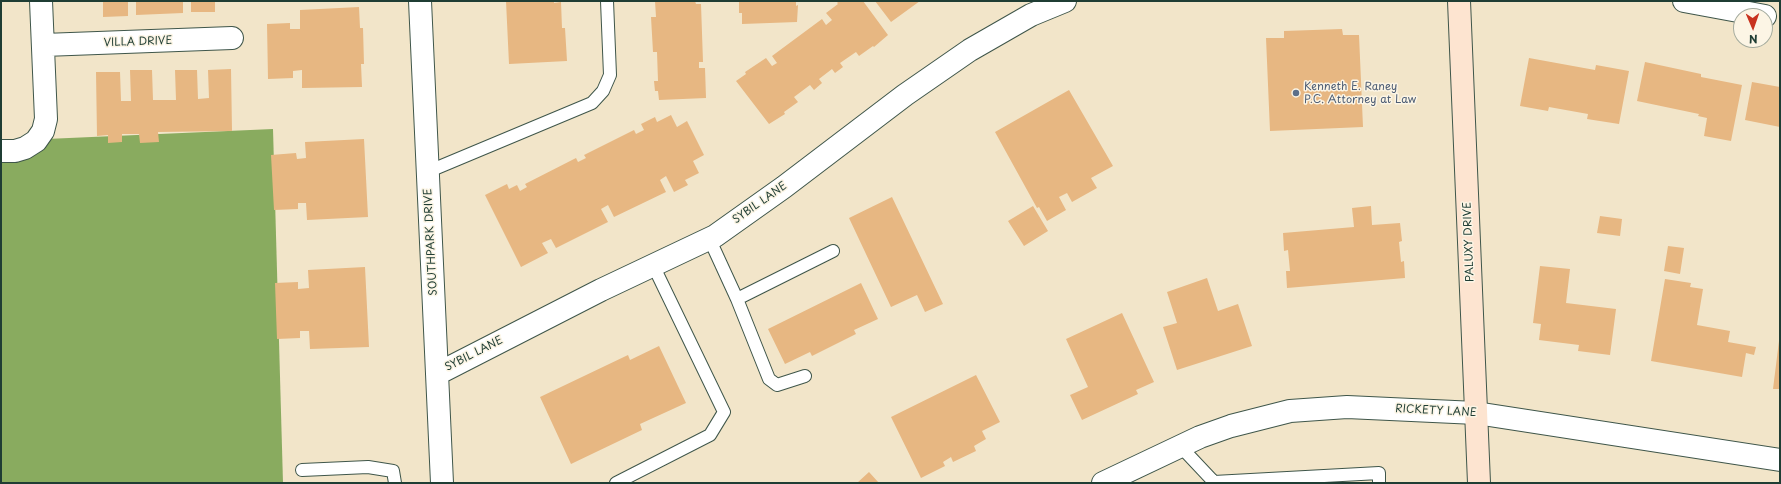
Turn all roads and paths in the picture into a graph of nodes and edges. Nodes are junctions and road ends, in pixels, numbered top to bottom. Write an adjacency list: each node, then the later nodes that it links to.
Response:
1 (41, 1): 9 (street)
2 (420, 1): 11 (street, SOUTHPARK DRIVE)
3 (607, 1): 11 (lane)
4 (1065, 1): 12 (street, SYBIL LANE)
5 (1459, 1): 18 (main road, PALUXY DRIVE)
6 (1684, 1): 7 (street)
7 (1733, 10)
8 (232, 38): 9 (street, VILLA DRIVE)
9 (44, 45): 10 (street)
10 (1, 151)
11 (427, 172): 16 (street, SOUTHPARK DRIVE)
12 (709, 238): 14 (street, SYBIL LANE); 15 (lane)
13 (833, 251): 15 (lane)
14 (653, 265): 16 (street, SYBIL LANE); 24 (lane)
15 (737, 299): 17 (lane)
16 (437, 374): 23 (street, SOUTHPARK DRIVE)
17 (805, 376)
18 (1476, 413): 19 (street, RICKETY LANE); 20 (street, RICKETY LANE); 27 (main road, PALUXY DRIVE)
19 (1181, 447): 25 (street, RICKETY LANE); 26 (lane)
20 (1780, 460)
21 (302, 470): 22 (lane)
22 (395, 483)
23 (442, 483)
24 (616, 483)
25 (1103, 483)
26 (1379, 483)
27 (1478, 483)

